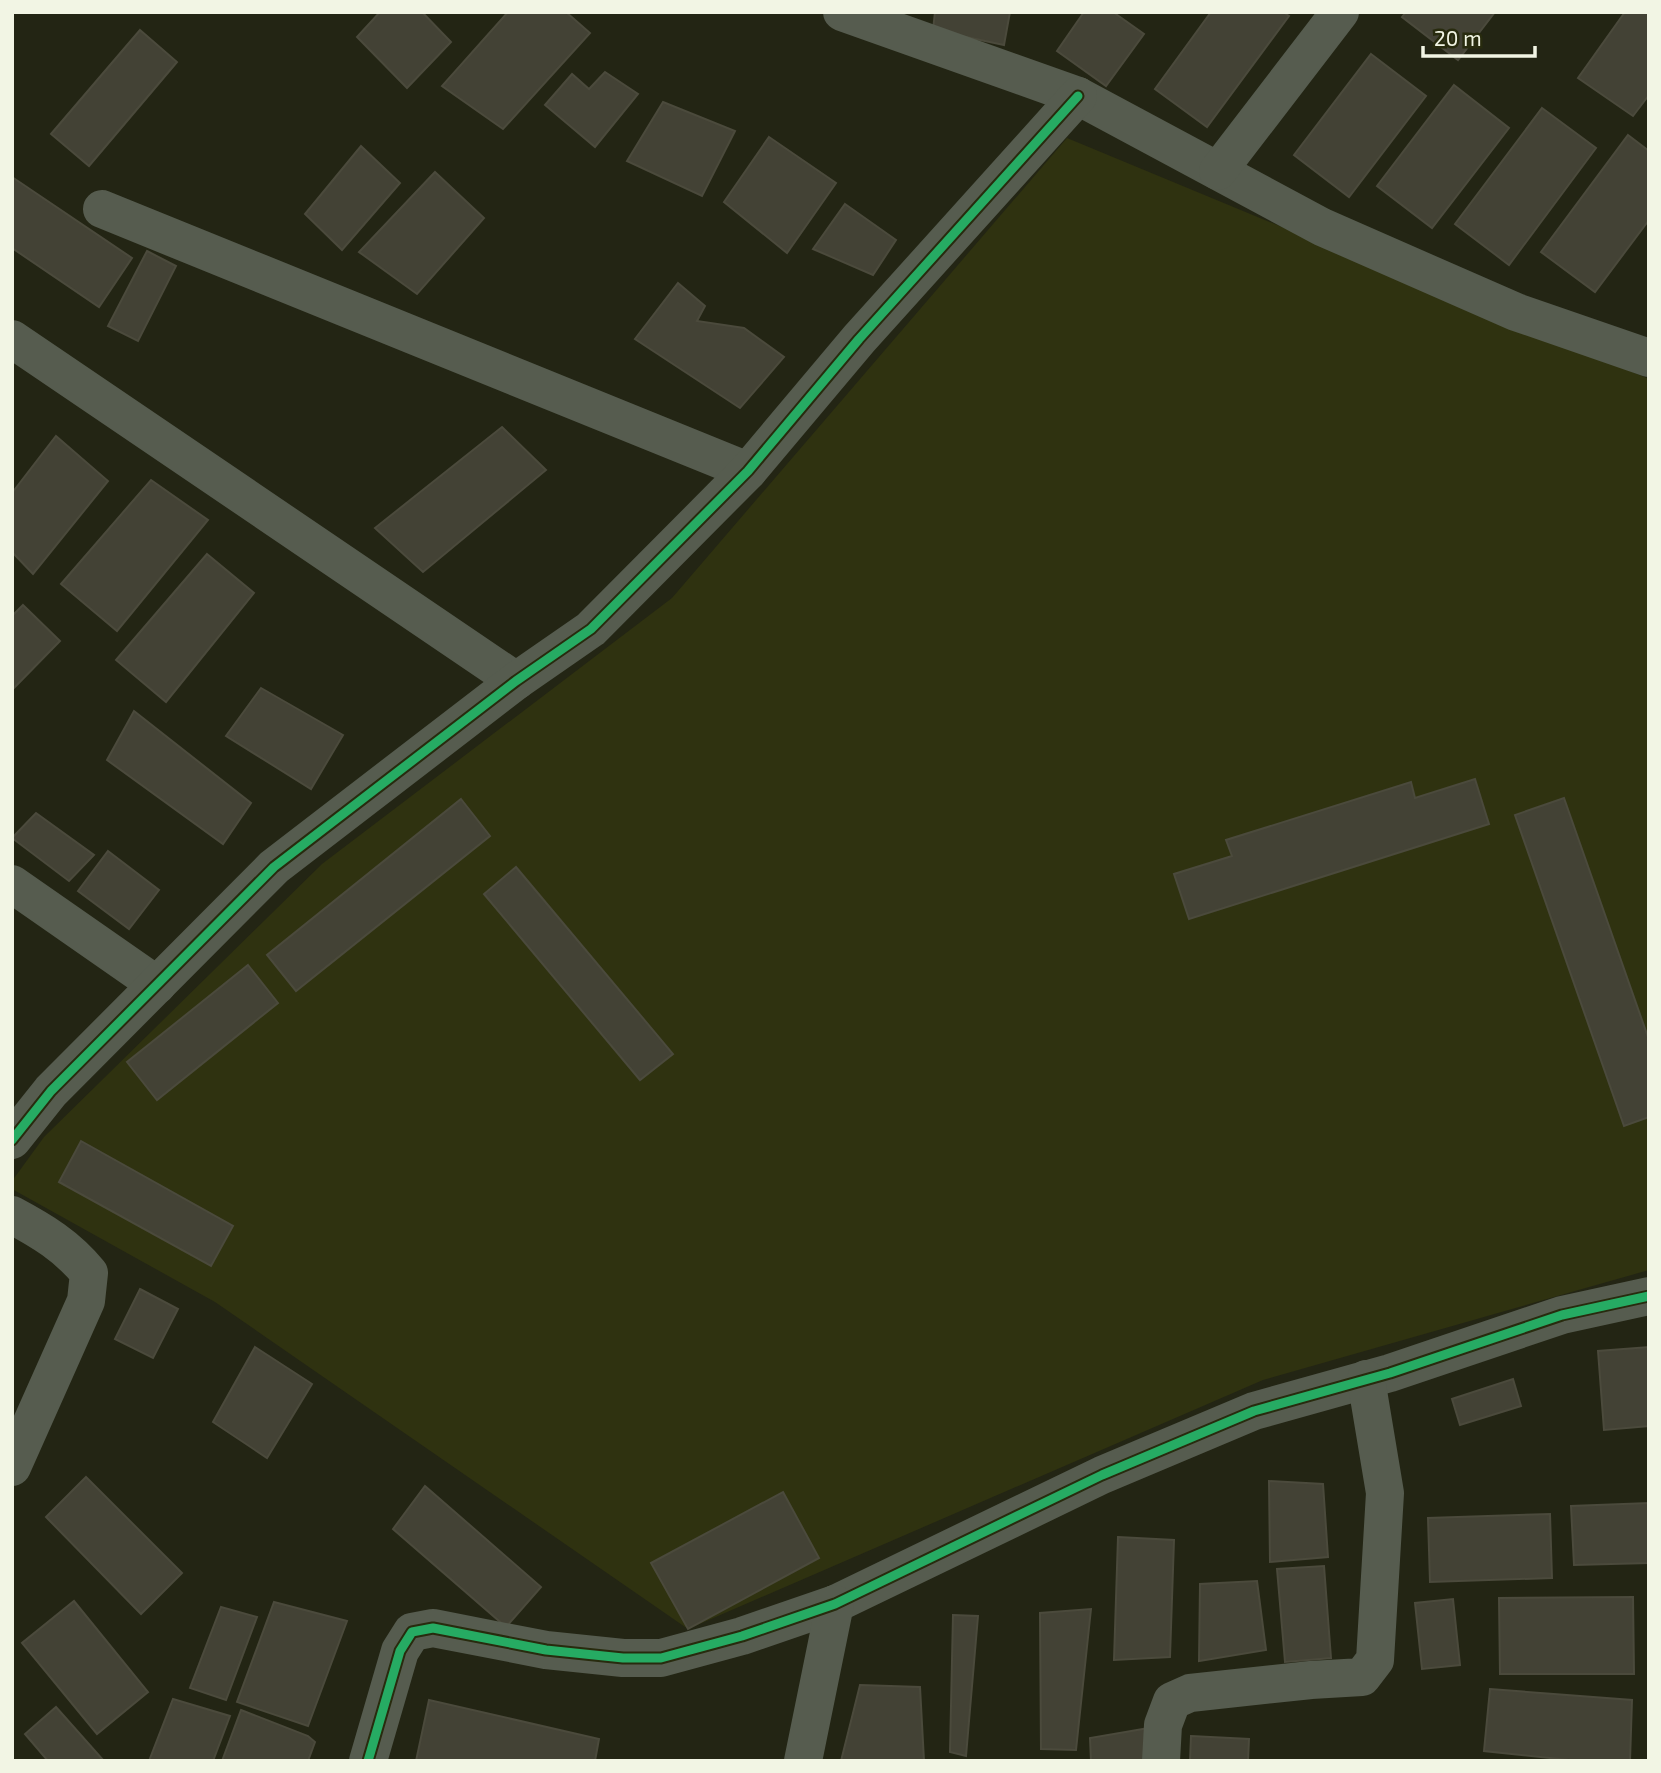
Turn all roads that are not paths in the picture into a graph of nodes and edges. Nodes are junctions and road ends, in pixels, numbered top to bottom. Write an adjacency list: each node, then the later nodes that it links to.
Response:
1 (842, 12): 3 (street)
2 (1340, 12): 4 (street)
3 (1078, 96): 4 (street); 8 (street)
4 (1218, 171): 7 (street)
5 (102, 209): 8 (street)
6 (12, 339): 9 (street)
7 (1649, 358)
8 (748, 471): 9 (street)
9 (516, 681): 11 (street)
10 (12, 884): 11 (street)
11 (157, 985): 12 (street)
12 (12, 1140)
13 (12, 1215): 16 (street)
14 (1649, 1296): 15 (street)
15 (1366, 1379): 17 (street); 20 (street)
16 (12, 1468)
17 (835, 1604): 18 (street); 19 (street)
18 (368, 1761)
19 (803, 1761)
20 (1161, 1761)

